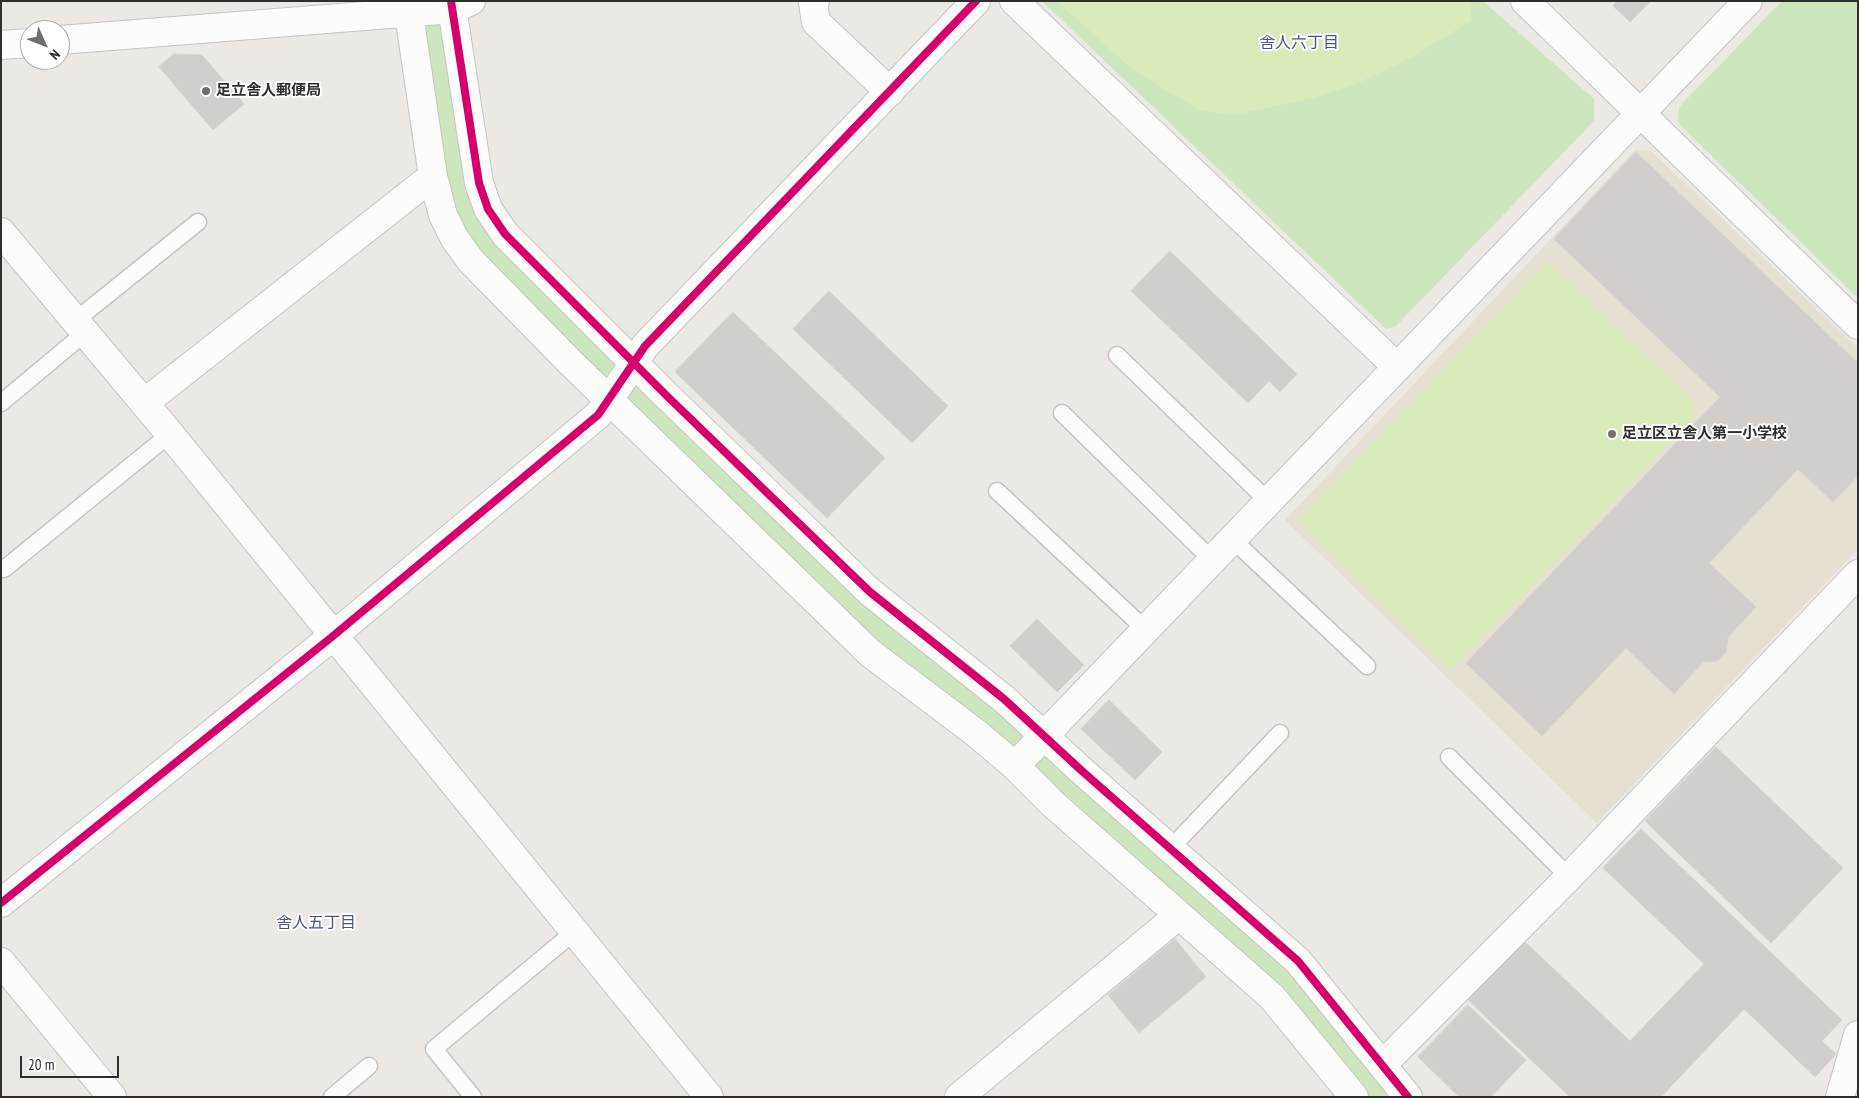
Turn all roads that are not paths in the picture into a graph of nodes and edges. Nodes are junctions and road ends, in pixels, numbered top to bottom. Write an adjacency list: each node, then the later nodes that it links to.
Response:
1 (815, 1): 11 (street)
2 (976, 1): 11 (street)
3 (1014, 1): 20 (street)
4 (1525, 1): 12 (street)
5 (1748, 1): 12 (street)
6 (458, 4): 7 (street); 19 (street)
7 (408, 7): 8 (street); 13 (street)
8 (70, 39)
9 (20, 44): 10 (street)
10 (1, 45)
11 (890, 92): 19 (street)
12 (1641, 113): 16 (street); 20 (street)
13 (432, 176): 21 (street); 23 (street)
14 (198, 222): 17 (lane)
15 (1, 232): 17 (street)
16 (1858, 325)
17 (81, 326): 22 (lane); 23 (street)
18 (1116, 355): 27 (lane)
19 (634, 362): 21 (street); 36 (street)
20 (1397, 367): 27 (street)
21 (609, 400): 33 (street); 38 (street)
22 (1, 403)
23 (144, 403): 25 (street)
24 (1062, 413): 29 (lane)
25 (170, 434): 30 (lane); 33 (street)
26 (997, 491): 32 (lane)
27 (1269, 502): 28 (street)
28 (1233, 540): 29 (street); 34 (lane)
29 (1213, 561): 32 (street)
30 (4, 570)
31 (1858, 574): 40 (street)
32 (1146, 630): 36 (street)
33 (334, 636): 41 (street); 43 (street)
34 (1367, 666)
35 (1280, 732): 39 (lane)
36 (1045, 736): 38 (street); 39 (street)
37 (1448, 757): 40 (lane)
38 (1015, 766): 42 (street)
39 (1171, 848): 46 (street)
40 (1569, 877): 46 (street)
41 (1, 902)
42 (1179, 915): 52 (street); 53 (street)
43 (574, 932): 50 (lane); 51 (street)
44 (1, 962): 48 (street)
45 (1858, 1035): 55 (street)
46 (1382, 1065): 54 (street)
47 (369, 1066): 49 (lane)
48 (112, 1097)
49 (332, 1097)
50 (474, 1097)
51 (709, 1097)
52 (959, 1097)
53 (1354, 1097)
54 (1408, 1097)
55 (1840, 1097)

